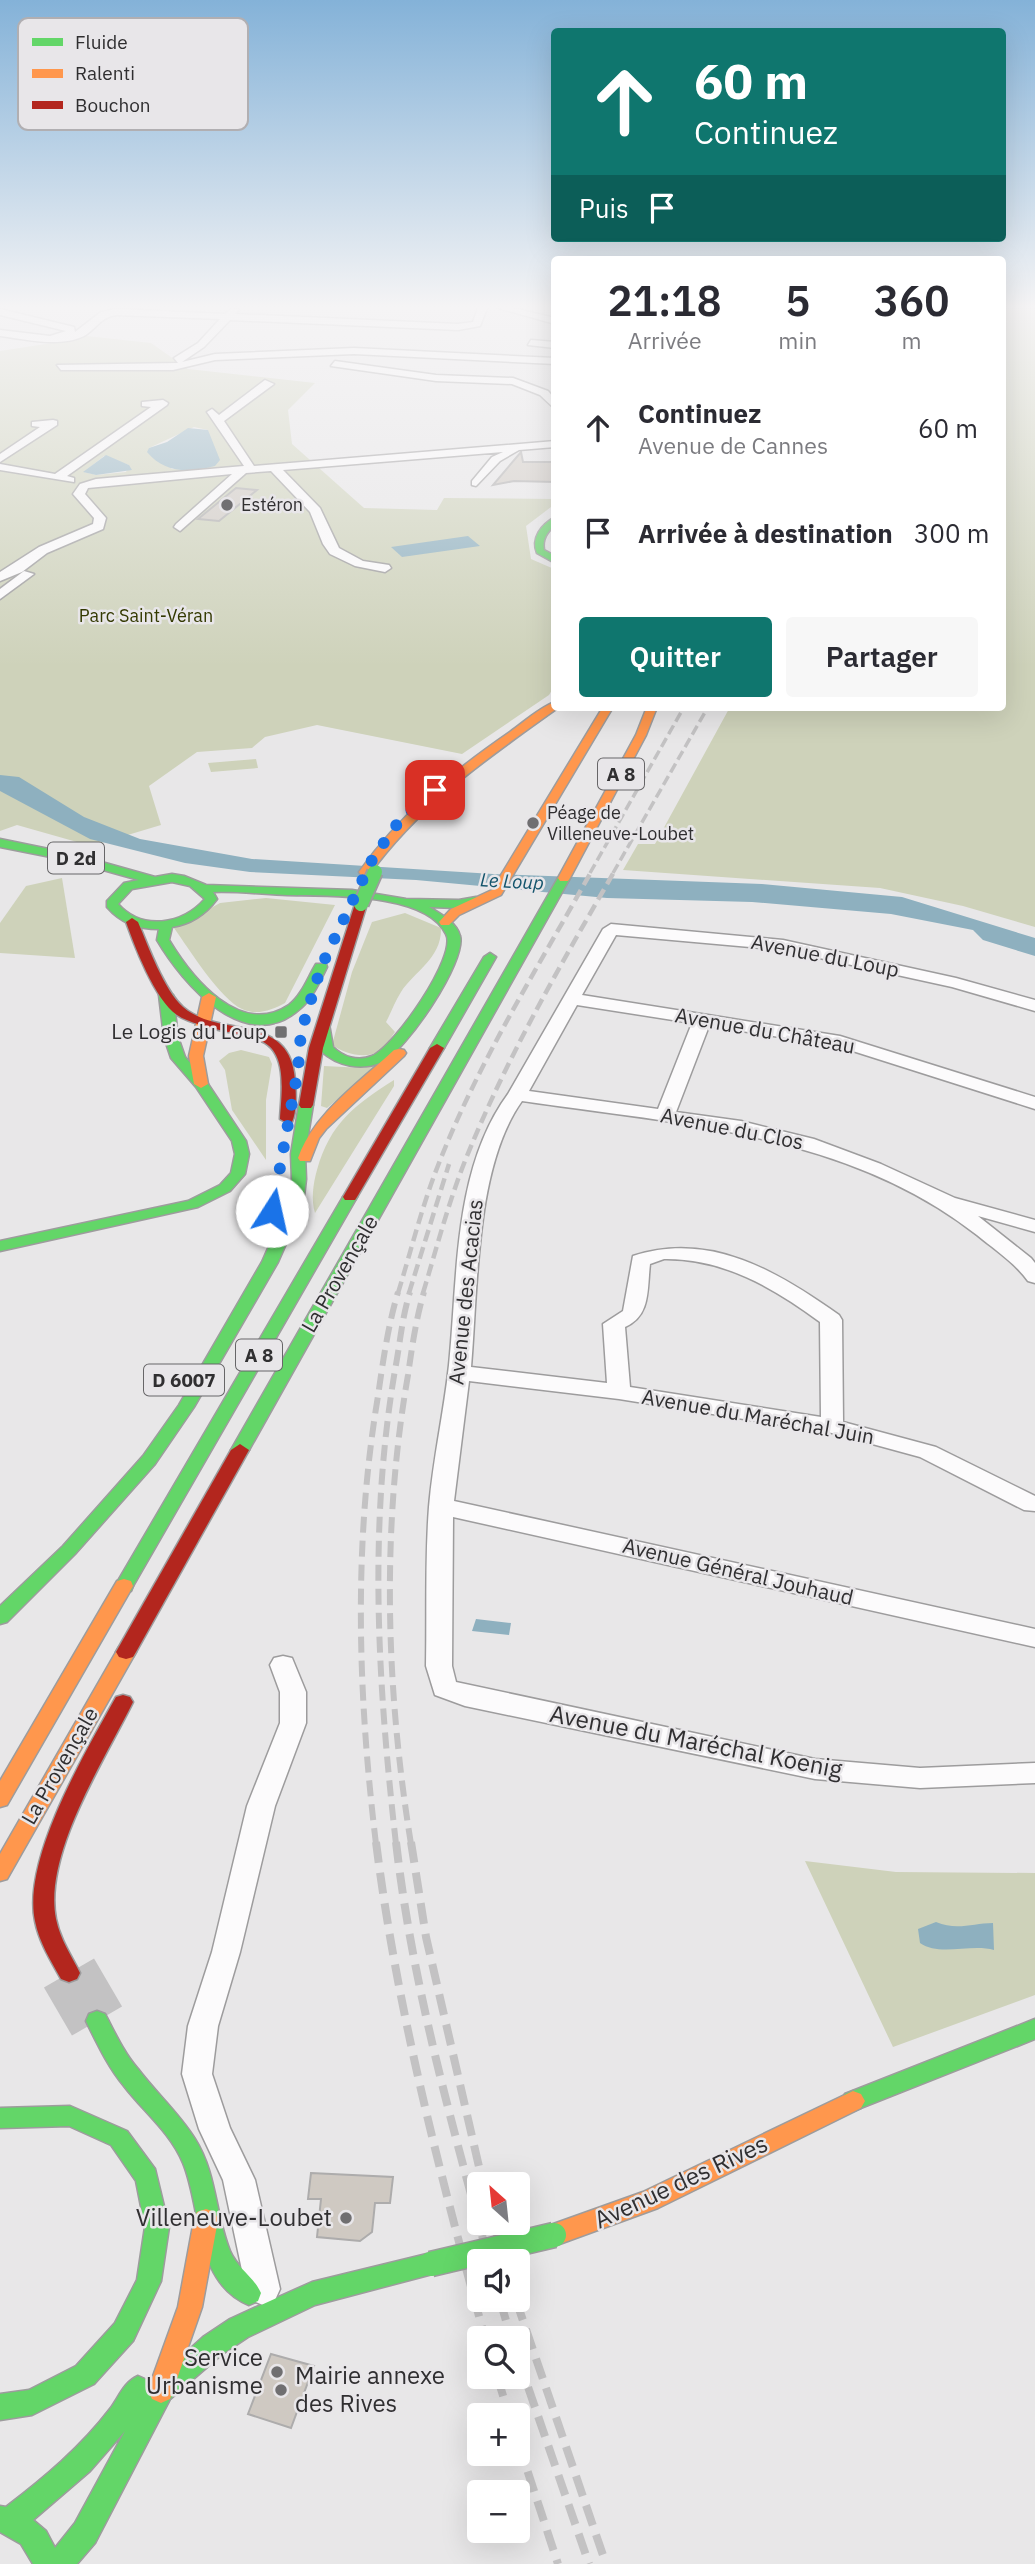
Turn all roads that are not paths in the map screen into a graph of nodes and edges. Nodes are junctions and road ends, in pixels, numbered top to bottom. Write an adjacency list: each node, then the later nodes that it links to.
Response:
1 (46, 428): 6 (street)
2 (122, 428): 10 (street)
3 (222, 428): 9 (street)
4 (551, 444): 8 (street)
5 (551, 445): 11 (street)
6 (0, 459)
7 (0, 467): 10 (street)
8 (274, 467): 9 (street); 17 (street)
9 (247, 469): 12 (street); 14 (street)
10 (58, 477): 12 (street)
11 (476, 483)
12 (89, 484): 15 (street)
13 (551, 523): 16 (main road)
14 (180, 527)
15 (93, 530): 18 (street); 19 (street)
16 (551, 557)
17 (385, 568)
18 (0, 577)
19 (0, 595)
20 (551, 708): 24 (main road)
21 (558, 711): 24 (main road)
22 (606, 711): 29 (main road)
23 (650, 711): 70 (main road, La Provençale / A 8)
24 (388, 842): 32 (main road, D 6007, bridge)
25 (0, 843): 28 (main road, D 2d)
26 (0, 850): 27 (main road, D 2d)
27 (71, 876)
28 (150, 880): 30 (main road); 33 (main road)
29 (492, 895): 31 (main road); 34 (main road)
30 (208, 896): 31 (main road); 35 (main road)
31 (399, 902): 34 (main road)
32 (356, 904): 38 (main road, D 6007); 48 (main road, D 6007)
33 (132, 922): 35 (main road); 39 (main road)
34 (445, 922): 43 (main road)
35 (166, 924): 40 (main road)
36 (611, 929): 41 (street, Avenue des Acacias); 42 (street, Avenue du Loup)
37 (496, 946): 78 (main road, La Provençale / A 8)
38 (321, 967): 44 (main road, D 6007); 47 (main road)
39 (166, 995): 46 (main road); 49 (main road)
40 (209, 997): 46 (main road); 47 (main road)
41 (572, 999): 45 (street, Avenue du Château); 53 (street, Avenue des Acacias)
42 (1035, 1006)
43 (418, 1011): 48 (main road); 58 (main road)
44 (304, 1020)
45 (702, 1020): 54 (street, Avenue du Château); 55 (street)
46 (204, 1021): 47 (main road); 49 (main road); 50 (main road)
47 (243, 1025): 50 (main road); 56 (main road)
48 (324, 1027): 58 (main road, D 6007)
49 (171, 1037): 50 (main road); 52 (main road)
50 (199, 1044): 52 (main road)
51 (300, 1045): 56 (main road)
52 (201, 1084): 61 (main road)
53 (517, 1095): 55 (street, Avenue du Clos); 64 (street, Avenue des Acacias)
54 (1035, 1103)
55 (665, 1115): 59 (street, Avenue du Clos)
56 (287, 1122): 57 (main road)
57 (281, 1163)
58 (299, 1179): 71 (main road, D 6007)
59 (947, 1202): 60 (street); 63 (street, Avenue du Clos)
60 (1035, 1226)
61 (0, 1246)
62 (257, 1249): 69 (main road, D 6007)
63 (1035, 1277)
64 (459, 1373): 65 (street, Avenue du Maréchal Juin); 67 (street, Avenue des Acacias)
65 (618, 1392): 66 (street, Avenue du Maréchal Juin); 66 (street)
66 (832, 1426): 68 (street, Avenue du Maréchal Juin)
67 (441, 1507): 72 (street, Avenue Général Jouhaud); 76 (street, Avenue des Acacias)
68 (1034, 1507)
69 (78, 1514)
70 (174, 1566): 73 (main road); 79 (main road, La Provençale / A 8)
71 (0, 1617)
72 (1035, 1639)
73 (140, 1662)
74 (284, 1665): 86 (street)
75 (130, 1688): 80 (main road)
76 (444, 1688): 77 (street, Avenue du Maréchal Koenig)
77 (1035, 1773)
78 (0, 1799)
79 (0, 1873)
80 (69, 1973)
81 (97, 2021): 84 (main road)
82 (1035, 2029): 85 (main road, Avenue des Rives, bridge)
83 (0, 2118): 89 (main road)
84 (207, 2218): 86 (main road); 87 (main road)
85 (312, 2294): 86 (main road, Avenue des Rives); 86 (main road, Avenue des Rives)
86 (259, 2300): 87 (main road, Avenue des Rives); 88 (main road, Avenue des Rives)
87 (190, 2307): 88 (main road); 90 (main road)
88 (161, 2390): 92 (main road, Avenue des Rives)
89 (0, 2407)
90 (5, 2520): 91 (main road)
91 (47, 2564)
92 (59, 2564)

